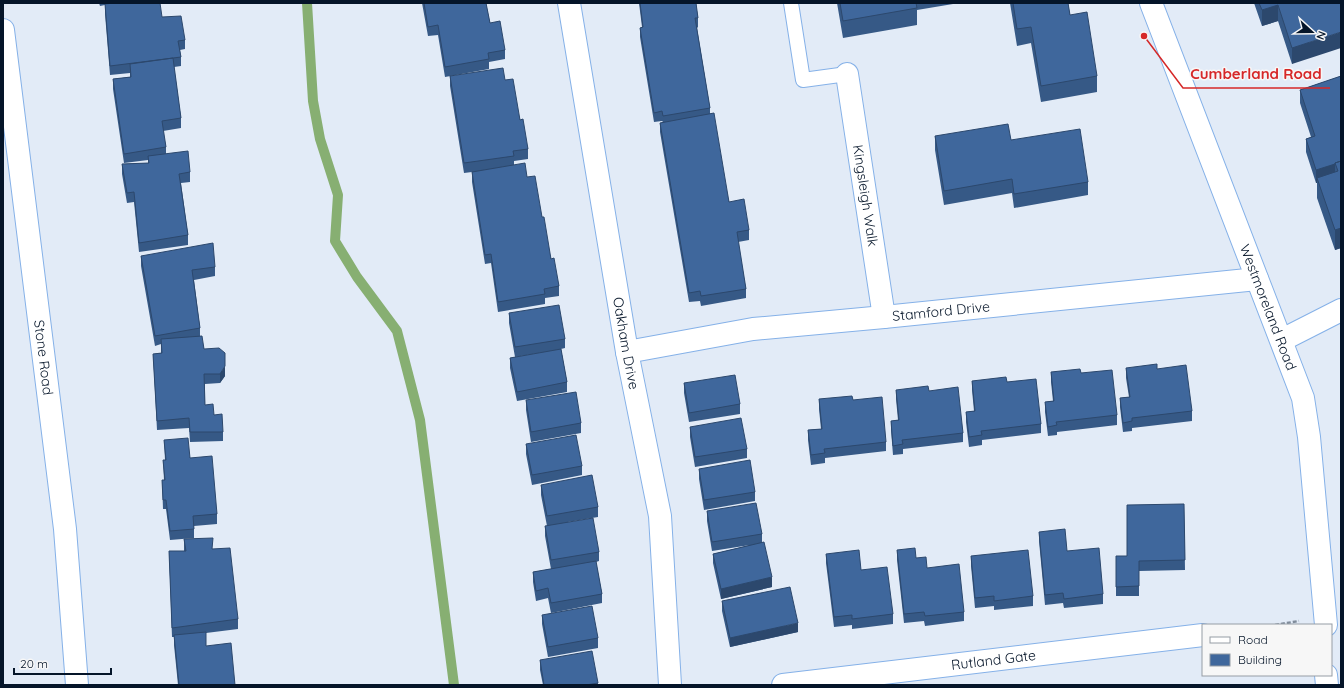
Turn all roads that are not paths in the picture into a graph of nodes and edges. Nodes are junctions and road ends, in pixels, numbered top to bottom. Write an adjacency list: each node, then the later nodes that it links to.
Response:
1 (569, 3): 10 (street, Oakham Drive)
2 (791, 3): 5 (lane)
3 (1151, 3): 6 (street, Westmoreland Road)
4 (3, 30): 13 (street, Stone Road)
5 (847, 74): 8 (street, Kingsleigh Walk)
6 (1257, 279): 8 (street, Stamford Drive); 9 (street, Westmoreland Road)
7 (1341, 310): 9 (street)
8 (884, 317): 10 (street, Stamford Drive)
9 (1282, 340): 11 (street, Westmoreland Road)
10 (627, 352): 14 (street, Oakham Drive)
11 (1326, 624)
12 (1202, 635): 15 (street, Rutland Gate)
13 (77, 685)
14 (670, 685)
15 (783, 685)

